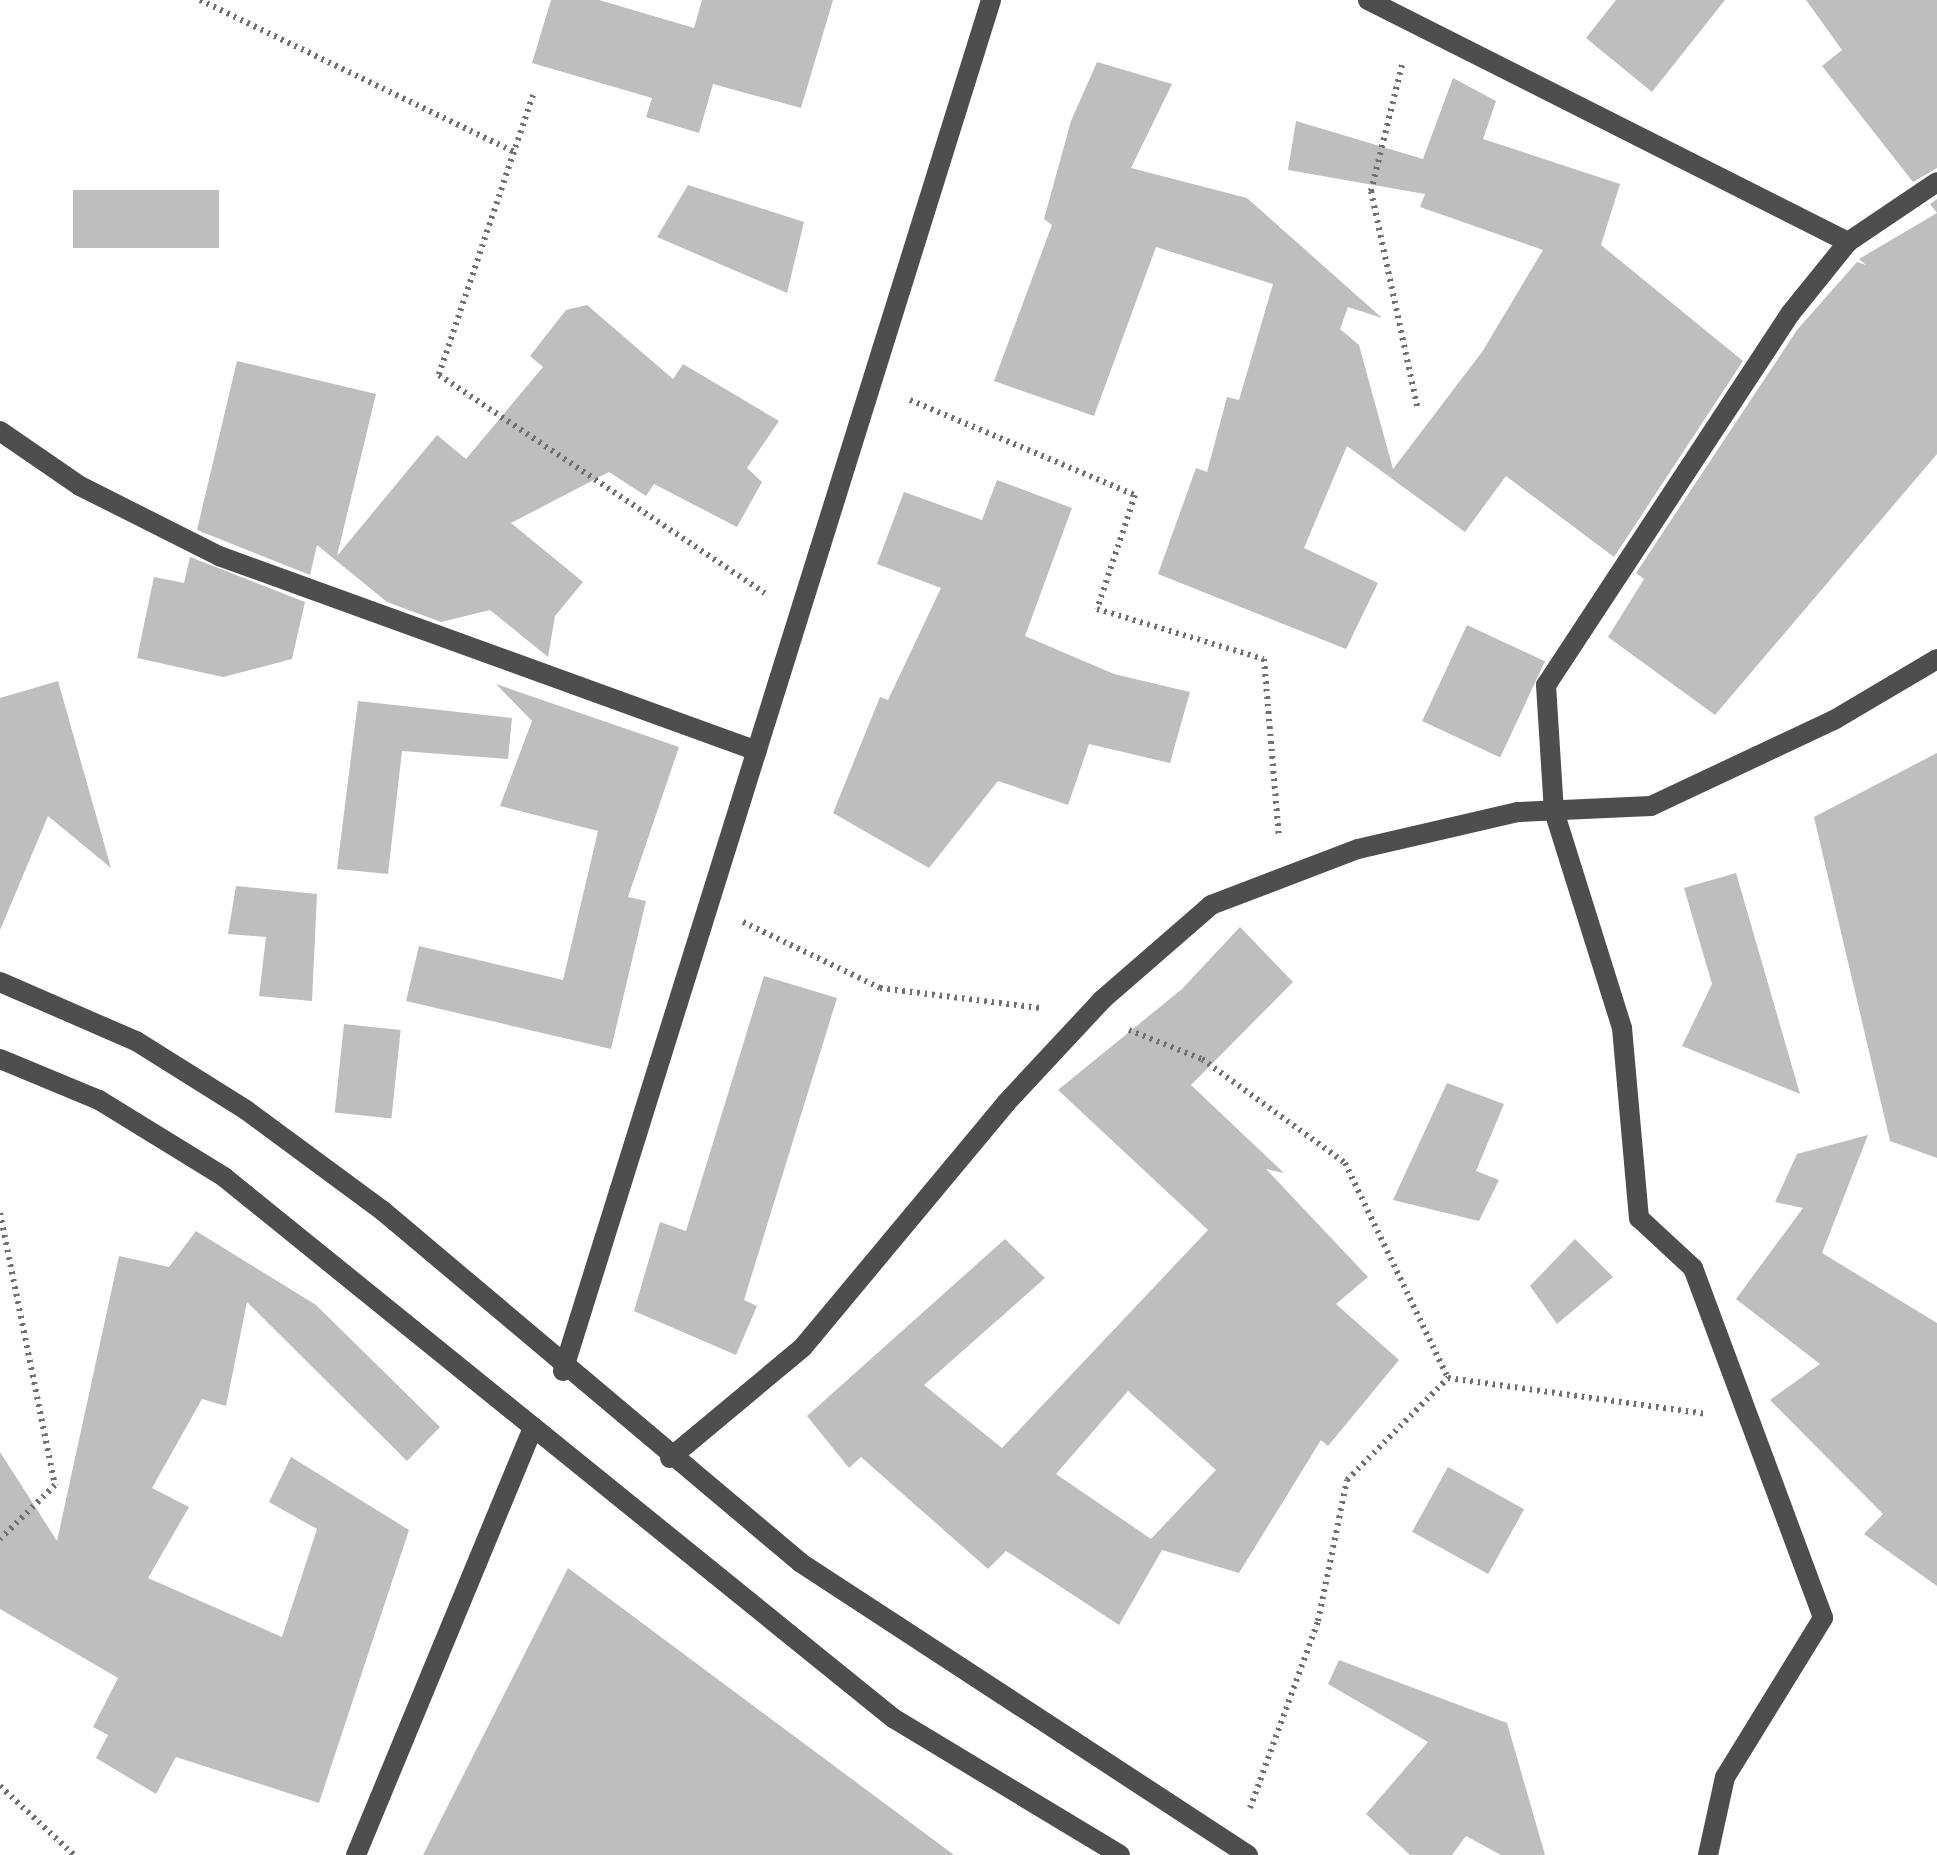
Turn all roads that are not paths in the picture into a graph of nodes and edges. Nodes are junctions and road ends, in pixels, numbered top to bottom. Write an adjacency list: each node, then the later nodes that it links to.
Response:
1 (991, 0): 7 (street)
2 (1368, 0): 4 (street)
3 (1937, 182): 4 (street)
4 (1848, 242): 8 (street)
5 (0, 431): 7 (street)
6 (1937, 659): 8 (street)
7 (757, 751): 11 (street)
8 (1554, 811): 13 (street); 17 (street)
9 (0, 982): 11 (street)
10 (0, 1059): 12 (street)
11 (562, 1372): 13 (street)
12 (533, 1426): 15 (street); 16 (street)
13 (670, 1458): 14 (street)
14 (1242, 1851)
15 (356, 1855)
16 (1120, 1855)
17 (1708, 1855)

